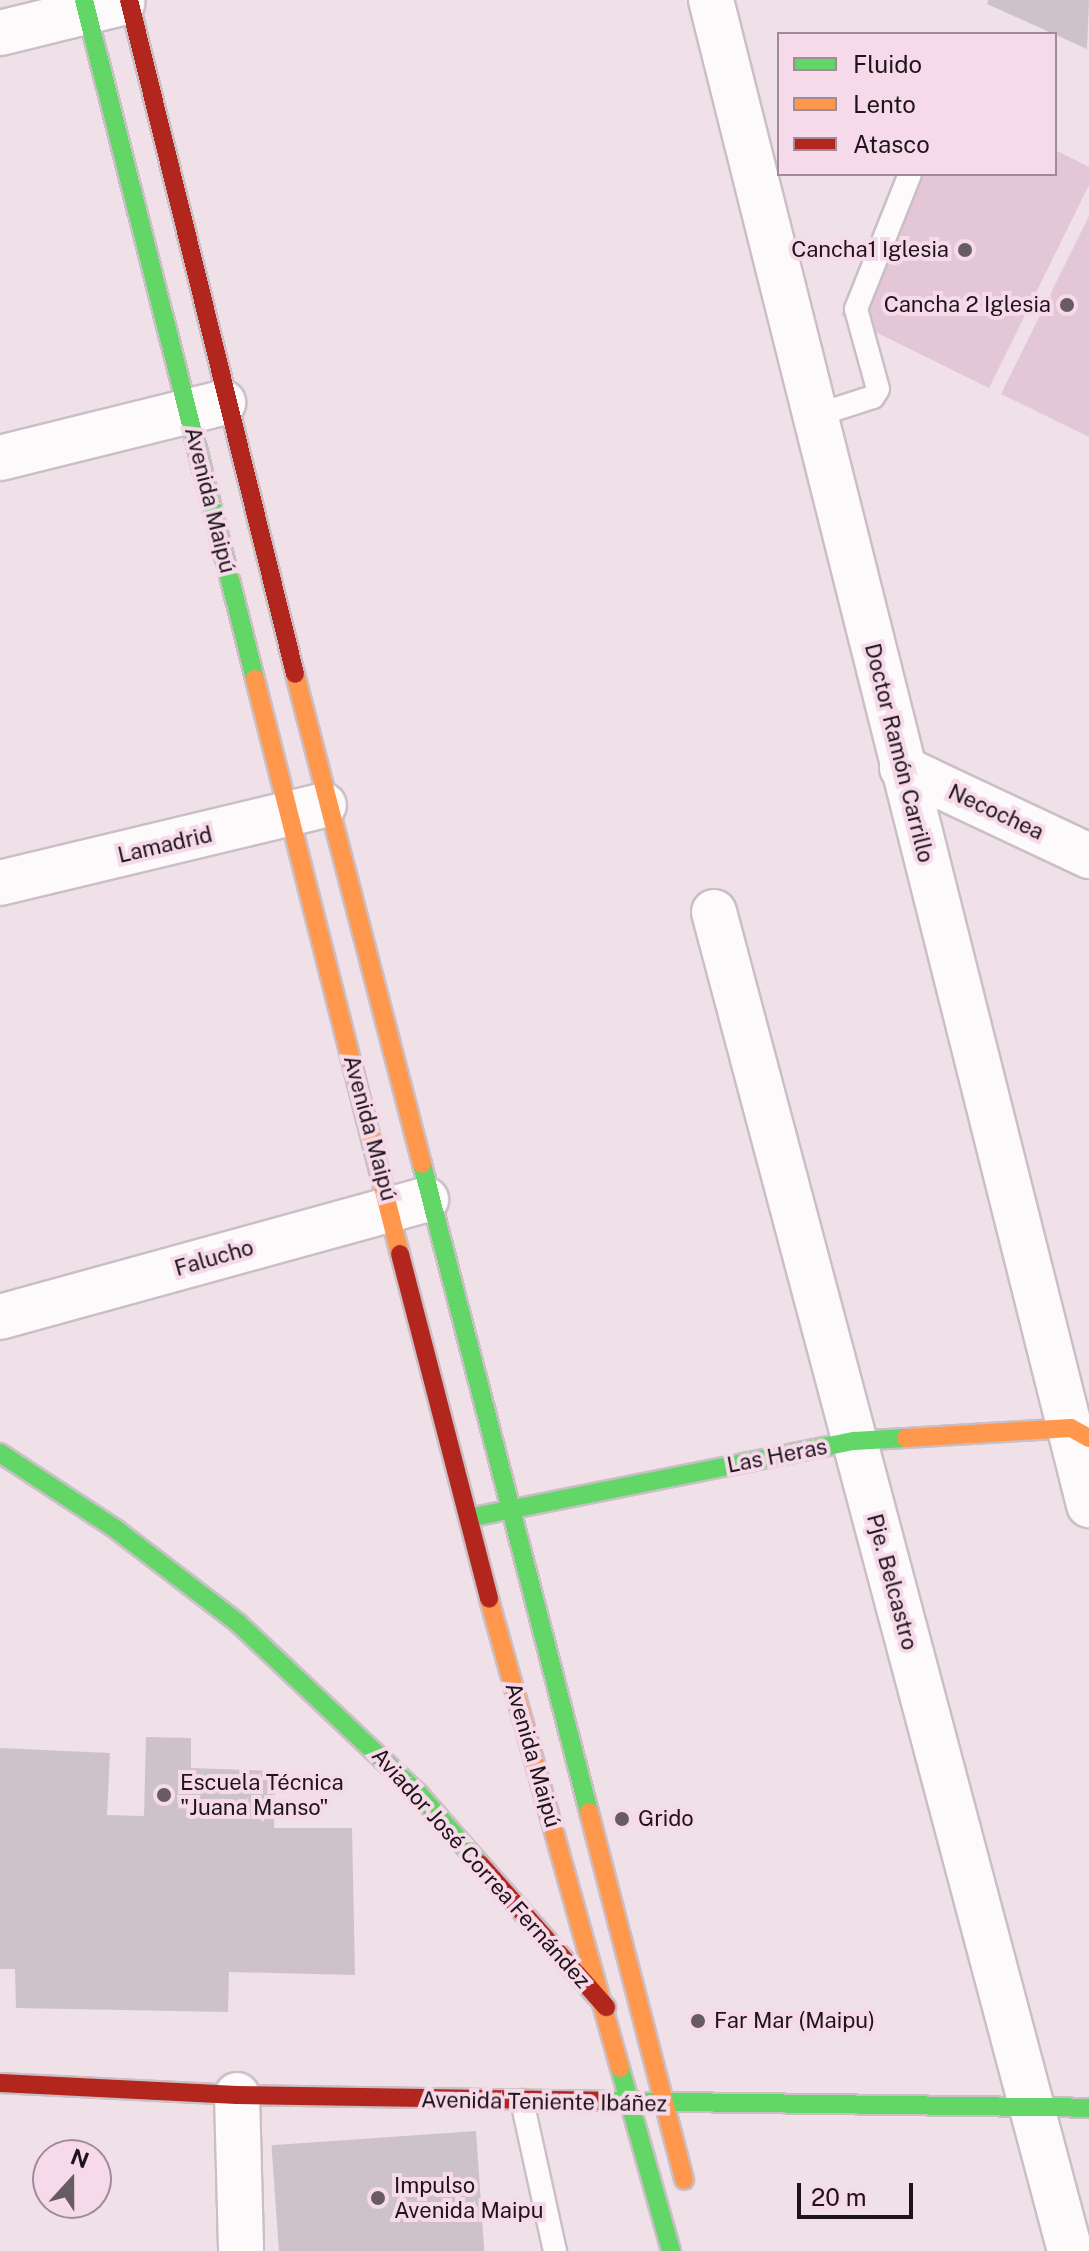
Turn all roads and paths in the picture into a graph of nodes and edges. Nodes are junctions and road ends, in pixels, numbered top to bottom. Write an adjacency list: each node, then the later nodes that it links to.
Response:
1 (129, 0): 3 (street); 6 (main road, Avenida Maipú)
2 (711, 0): 7 (street, Doctor Ramón Carrillo)
3 (86, 6): 4 (street); 6 (main road, Avenida Maipú)
4 (0, 33)
5 (909, 176): 7 (lane)
6 (207, 408): 8 (street); 10 (main road, Avenida Maipú); 10 (main road, Avenida Maipú)
7 (814, 416): 9 (street, Doctor Ramón Carrillo)
8 (0, 458)
9 (902, 768): 11 (street, Necochea); 16 (street, Doctor Ramón Carrillo)
10 (308, 810): 12 (street, Lamadrid); 14 (main road, Avenida Maipú); 14 (main road, Avenida Maipú)
11 (1089, 856)
12 (0, 883)
13 (714, 912): 17 (street, Pje. Belcastro)
14 (410, 1204): 15 (street, Falucho); 20 (main road, Avenida Maipú); 21 (main road, Avenida Maipú)
15 (0, 1317)
16 (1080, 1433): 17 (main road, Las Heras); 19 (street, Doctor Ramón Carrillo)
17 (854, 1441): 20 (main road, Las Heras); 28 (street, Pje. Belcastro)
18 (0, 1453): 22 (main road, Aviador José Correa Fernández)
19 (1089, 1505)
20 (507, 1509): 21 (main road, Las Heras); 27 (main road, Avenida Maipú)
21 (466, 1518): 22 (main road, Avenida Maipú)
22 (604, 2005): 26 (main road, Avenida Maipú); 27 (main road, Aviador José Correa Fernández)
23 (0, 2083): 24 (main road, Avenida Teniente Ibáñez)
24 (237, 2095): 25 (main road, Avenida Teniente Ibáñez); 31 (street)
25 (522, 2101): 26 (main road, Avenida Teniente Ibáñez); 32 (lane)
26 (633, 2102): 27 (main road, Avenida Teniente Ibáñez); 33 (main road, Avenida Maipú)
27 (666, 2104): 28 (main road, Avenida Teniente Ibáñez); 30 (main road, Avenida Maipú)
28 (1032, 2108): 29 (main road, Avenida Teniente Ibáñez); 34 (street, Pje. Belcastro)
29 (1089, 2108)
30 (691, 2207)
31 (241, 2251)
32 (555, 2251)
33 (671, 2251)
34 (1070, 2251)

